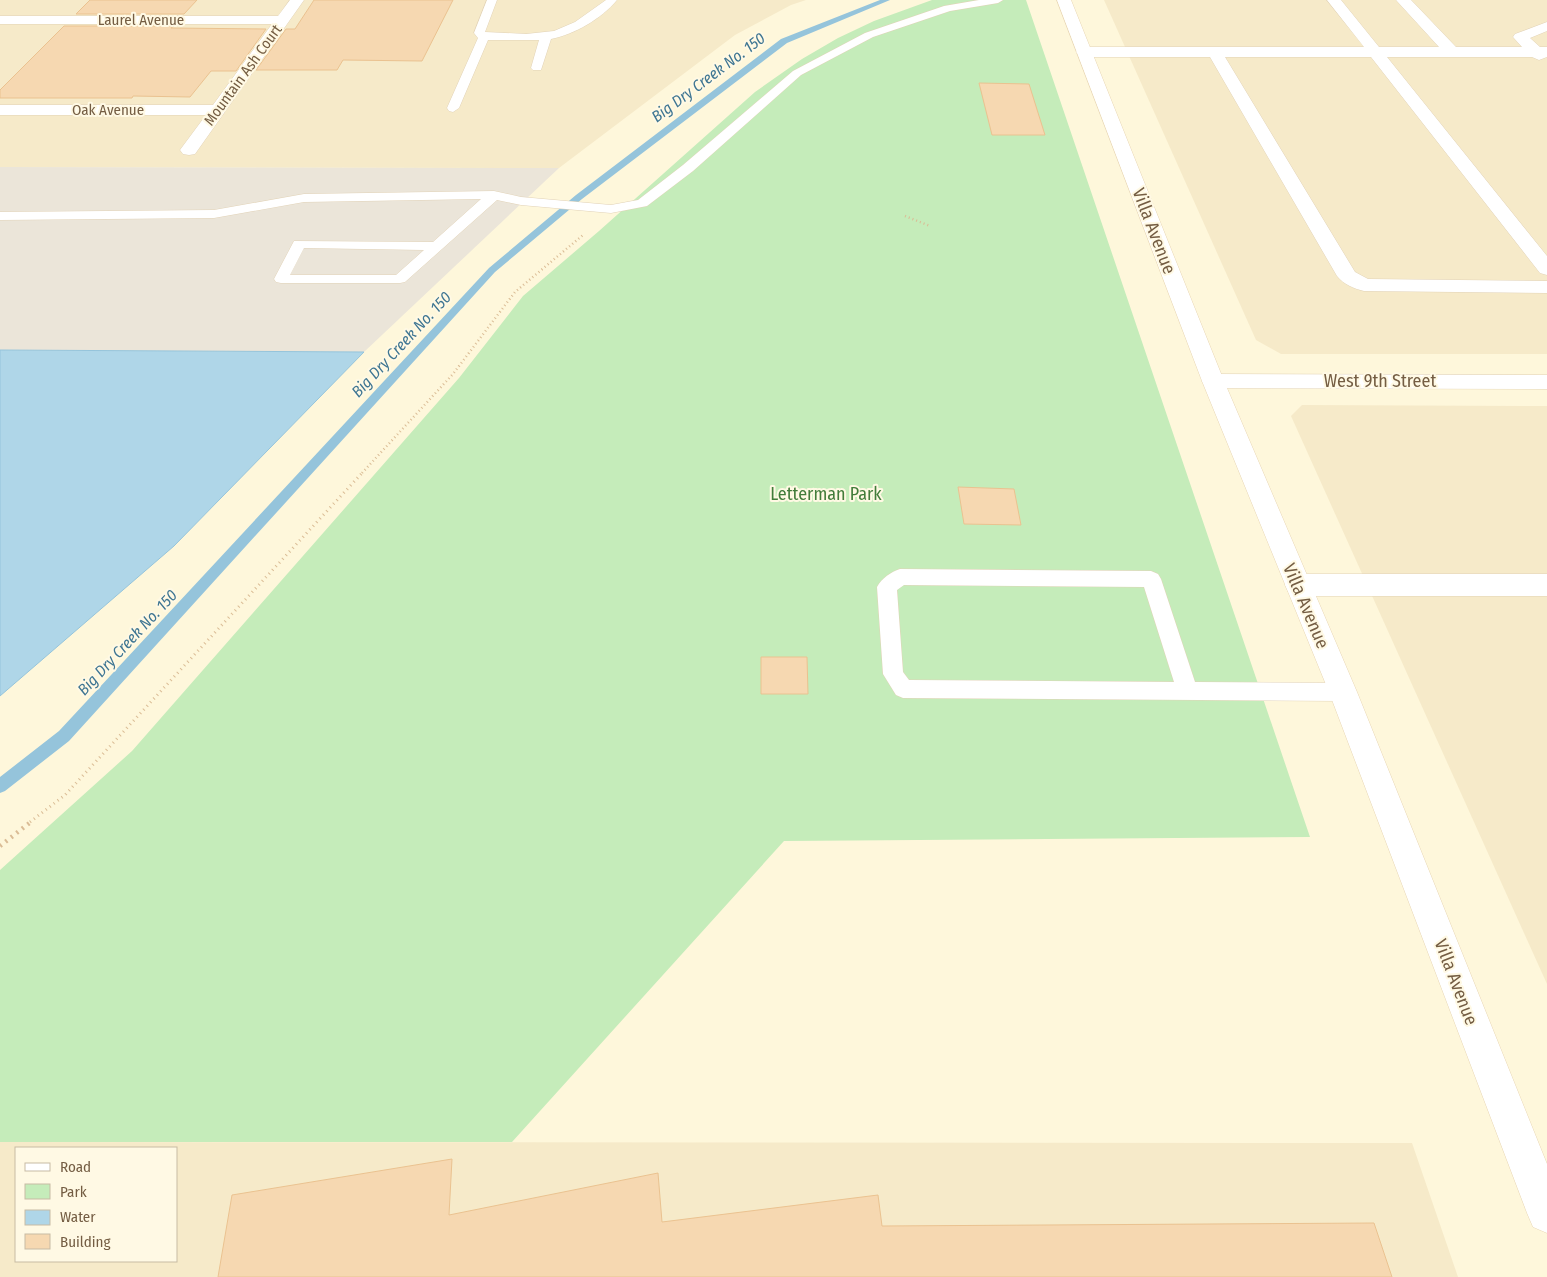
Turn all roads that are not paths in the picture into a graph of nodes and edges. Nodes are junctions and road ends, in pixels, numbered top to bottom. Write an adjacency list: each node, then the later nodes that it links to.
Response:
1 (297, 0): 9 (street, Mountain Ash Court)
2 (492, 0): 12 (lane)
3 (612, 0): 11 (lane)
4 (998, 0): 24 (lane)
5 (1064, 0): 13 (street, Villa Avenue)
6 (1334, 0): 15 (street)
7 (1403, 0): 16 (street)
8 (0, 20): 9 (street, Laurel Avenue)
9 (282, 20): 22 (street, Mountain Ash Court)
10 (1547, 26): 17 (street)
11 (546, 36): 12 (lane); 19 (lane)
12 (484, 37): 20 (lane)
13 (1084, 52): 14 (street); 29 (street, Villa Avenue)
14 (1215, 52): 15 (street); 28 (street)
15 (1375, 52): 16 (street); 27 (street)
16 (1452, 52): 17 (street)
17 (1541, 52): 18 (street)
18 (1547, 63)
19 (537, 68)
20 (454, 108)
21 (0, 110): 22 (street, Oak Avenue)
22 (217, 110): 23 (street, Mountain Ash Court)
23 (188, 150)
24 (494, 195): 25 (lane); 26 (lane)
25 (0, 216)
26 (437, 246): 26 (lane)
27 (1547, 269)
28 (1547, 287)
29 (1213, 381): 30 (street, West 9th Street); 31 (street, Villa Avenue)
30 (1547, 382)
31 (1298, 585): 32 (street); 34 (street, Villa Avenue)
32 (1547, 585)
33 (1188, 692): 33 (lane); 34 (lane)
34 (1343, 692): 35 (street, Villa Avenue)
35 (1547, 1213)

